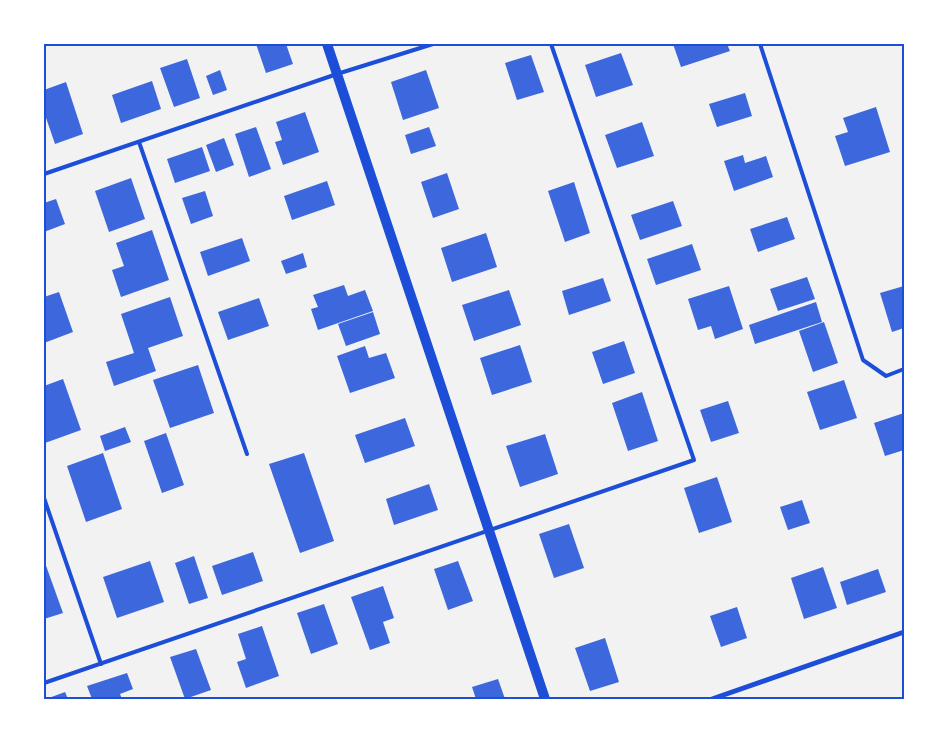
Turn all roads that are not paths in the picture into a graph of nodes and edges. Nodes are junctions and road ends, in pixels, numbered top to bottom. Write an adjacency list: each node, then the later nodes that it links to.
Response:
1 (327, 44): 5 (main road)
2 (433, 44): 5 (lane)
3 (552, 44): 11 (lane)
4 (760, 44): 8 (lane)
5 (336, 74): 6 (lane); 11 (main road)
6 (139, 142): 7 (lane); 9 (lane)
7 (44, 174)
8 (904, 369)
9 (247, 454)
10 (44, 498): 13 (lane)
11 (489, 530): 13 (lane); 15 (main road)
12 (904, 632): 16 (street)
13 (101, 664): 14 (lane)
14 (44, 683)
15 (545, 699)
16 (712, 699)

